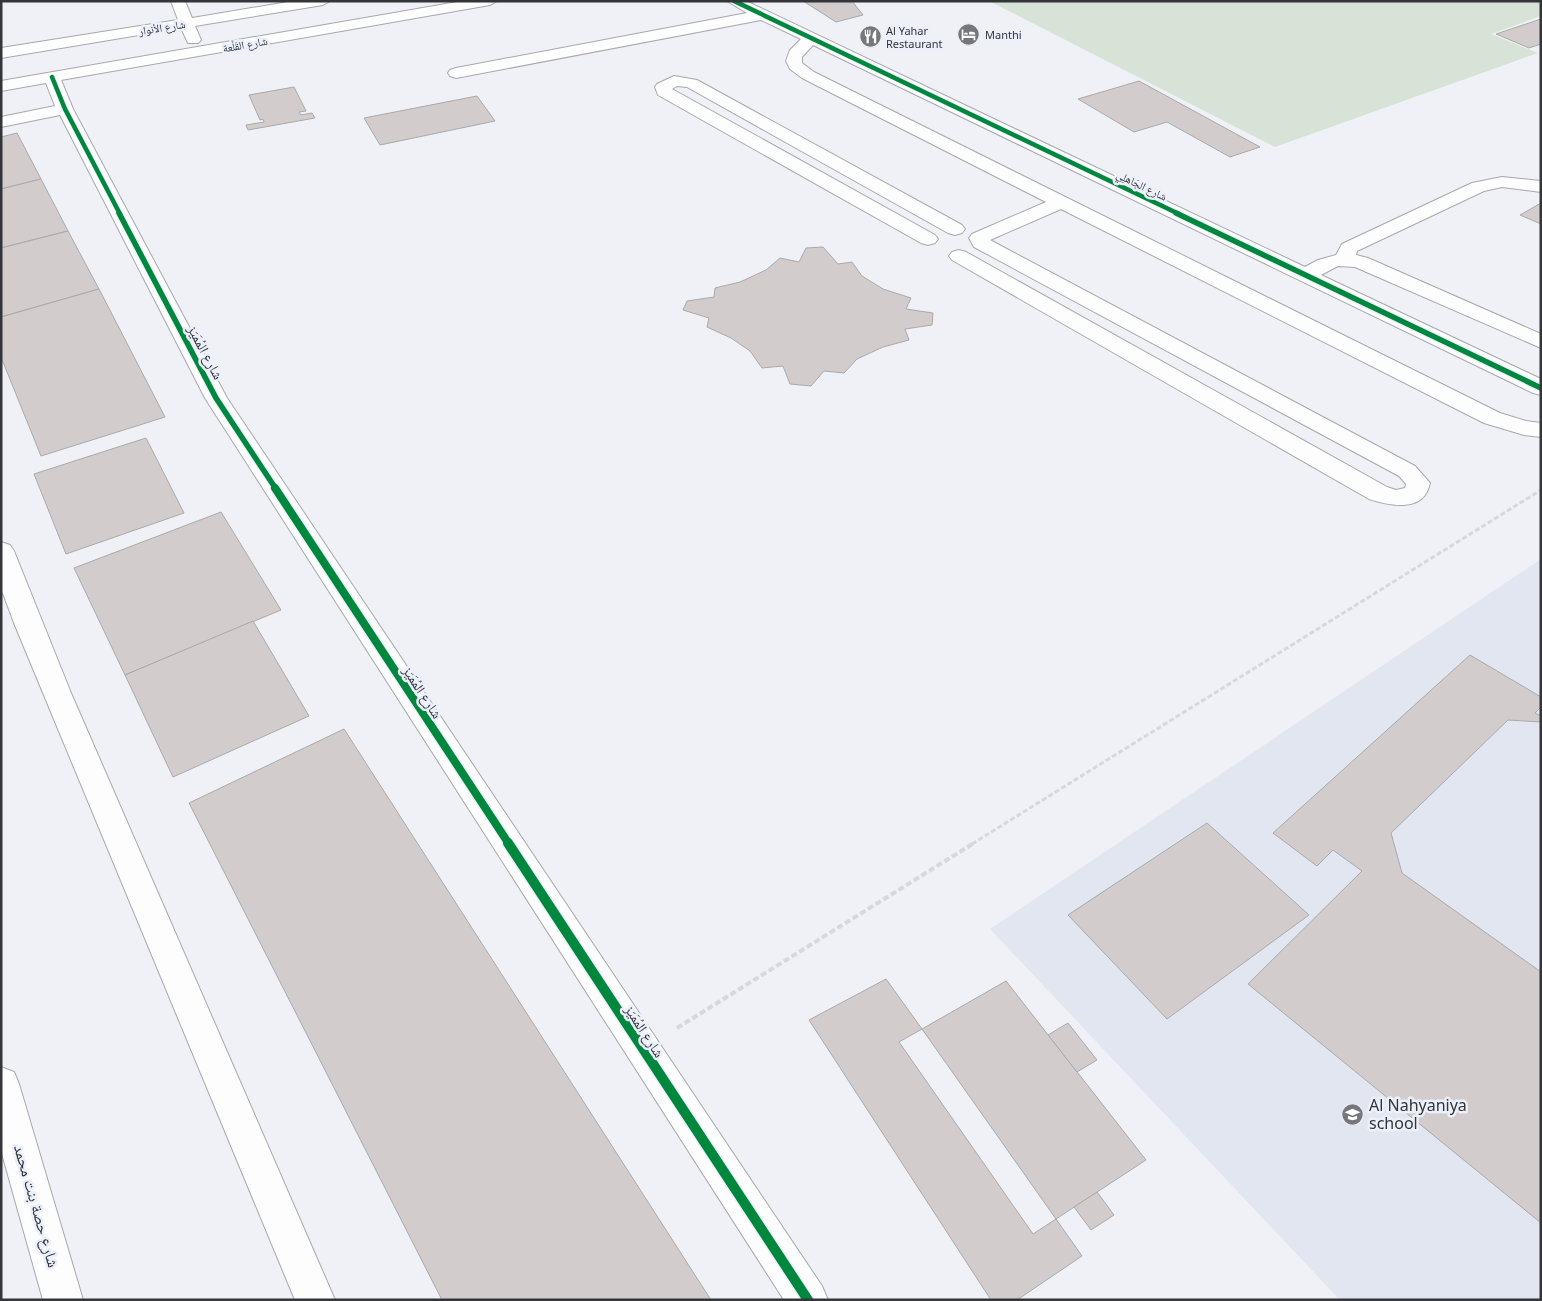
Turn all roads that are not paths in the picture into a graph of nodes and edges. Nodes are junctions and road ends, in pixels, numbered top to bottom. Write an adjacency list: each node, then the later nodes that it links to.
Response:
1 (178, 1): 6 (street)
2 (324, 1): 6 (street, شارع الأنوار)
3 (490, 1): 9 (street, شارع القَلْعة)
4 (734, 1): 5 (street, شارع الجَاهلِي)
5 (762, 15): 7 (street, شارع الجَاهلِي); 10 (street)
6 (186, 23): 8 (street, شارع الأنوار); 9 (street)
7 (810, 39): 18 (street); 24 (street, شارع الجَاهلِي)
8 (1, 53)
9 (198, 53): 11 (street, شارع القَلْعة)
10 (456, 73)
11 (52, 78): 12 (street, شارع القَلْعة); 13 (street, شارع المُمَيَز)
12 (1, 86)
13 (65, 109): 14 (street); 35 (street, شارع المُمَيَز)
14 (1, 122)
15 (775, 129): 16 (street); 16 (street); 20 (street)
16 (748, 139): 21 (street)
17 (1541, 187): 23 (street)
18 (1043, 193): 19 (street); 20 (street)
19 (1061, 202): 20 (street); 29 (street)
20 (970, 235): 21 (street); 22 (street); 26 (street)
21 (928, 239): 22 (street)
22 (959, 256): 28 (street)
23 (1348, 259): 24 (street); 25 (street)
24 (1305, 276): 27 (street, شارع الجَاهلِي)
25 (1541, 342)
26 (1241, 382): 28 (street); 28 (street)
27 (1541, 388)
28 (1210, 398)
29 (1541, 430)
30 (1, 551): 31 (street)
31 (7, 583): 34 (street)
32 (1, 1084): 33 (street, شارع حصة بنت محمد)
33 (63, 1300)
34 (315, 1300)
35 (808, 1300)

